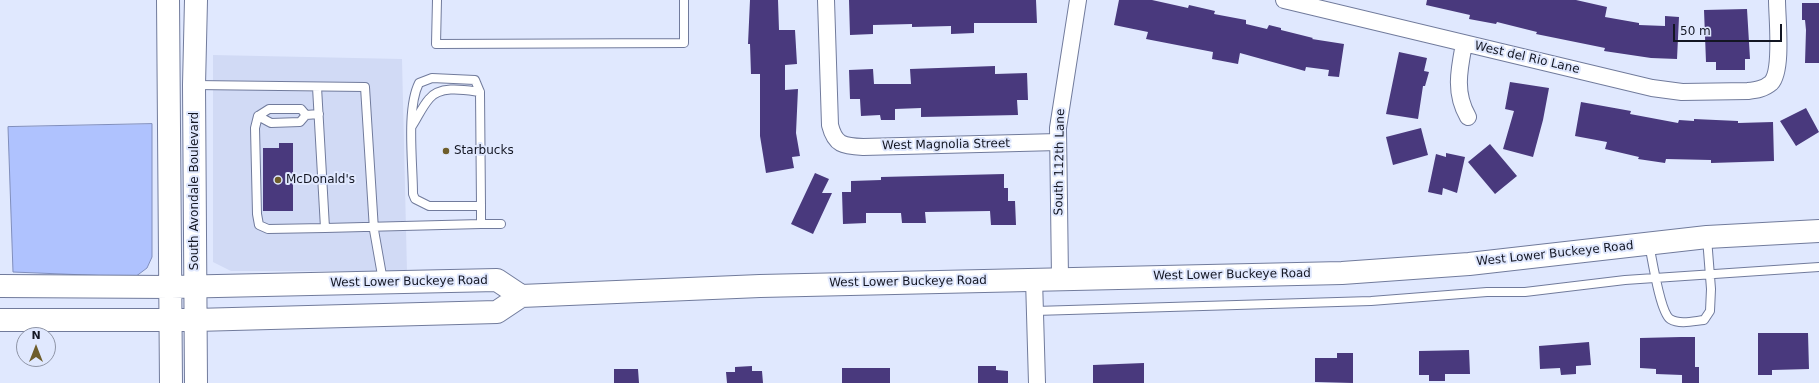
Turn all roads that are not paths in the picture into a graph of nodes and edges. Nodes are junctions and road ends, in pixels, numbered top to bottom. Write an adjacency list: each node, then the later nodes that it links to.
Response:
1 (168, 0): 35 (main road, South Avondale Boulevard)
2 (196, 0): 10 (main road, South Avondale Boulevard)
3 (437, 0): 4 (lane)
4 (684, 0)
5 (826, 0): 18 (street, West Magnolia Street)
6 (1078, 0): 18 (street, South 112th Lane)
7 (1284, 0): 9 (street, West del Rio Lane)
8 (1777, 0): 9 (street, West del Rio Lane)
9 (1464, 44): 16 (street)
10 (194, 85): 11 (lane); 34 (main road, South Avondale Boulevard)
11 (317, 87): 14 (lane); 22 (lane)
12 (480, 92): 17 (lane); 17 (lane); 19 (lane)
13 (306, 114): 14 (lane); 15 (lane); 15 (lane)
14 (319, 114): 23 (lane)
15 (258, 116): 23 (lane)
16 (1468, 117)
17 (412, 127): 19 (lane)
18 (1058, 142): 29 (street, South 112th Lane)
19 (481, 206): 20 (lane)
20 (482, 224): 21 (lane); 22 (lane)
21 (501, 224)
22 (374, 227): 23 (lane); 32 (lane)
23 (325, 228)
24 (1819, 231): 25 (main road, West Lower Buckeye Road)
25 (1707, 237): 26 (main road, West Lower Buckeye Road); 28 (lane)
26 (1649, 244): 29 (main road, West Lower Buckeye Road); 30 (lane)
27 (1819, 267): 28 (lane)
28 (1710, 275): 30 (lane); 30 (lane)
29 (1060, 278): 31 (main road, West Lower Buckeye Road)
30 (1656, 278): 37 (lane)
31 (1034, 279): 36 (main road, West Lower Buckeye Road); 37 (street)
32 (384, 283): 34 (main road, West Lower Buckeye Road); 36 (main road, West Lower Buckeye Road)
33 (0, 286): 35 (main road, West Lower Buckeye Road)
34 (195, 286): 35 (main road, West Lower Buckeye Road); 40 (main road, South Avondale Boulevard)
35 (171, 287): 39 (main road, South Avondale Boulevard)
36 (521, 296): 40 (main road)
37 (1035, 311): 43 (street)
38 (0, 320): 39 (main road)
39 (171, 320): 40 (main road); 41 (main road, South Avondale Boulevard)
40 (195, 320): 42 (main road, South Avondale Boulevard)
41 (171, 383)
42 (196, 383)
43 (1037, 383)

